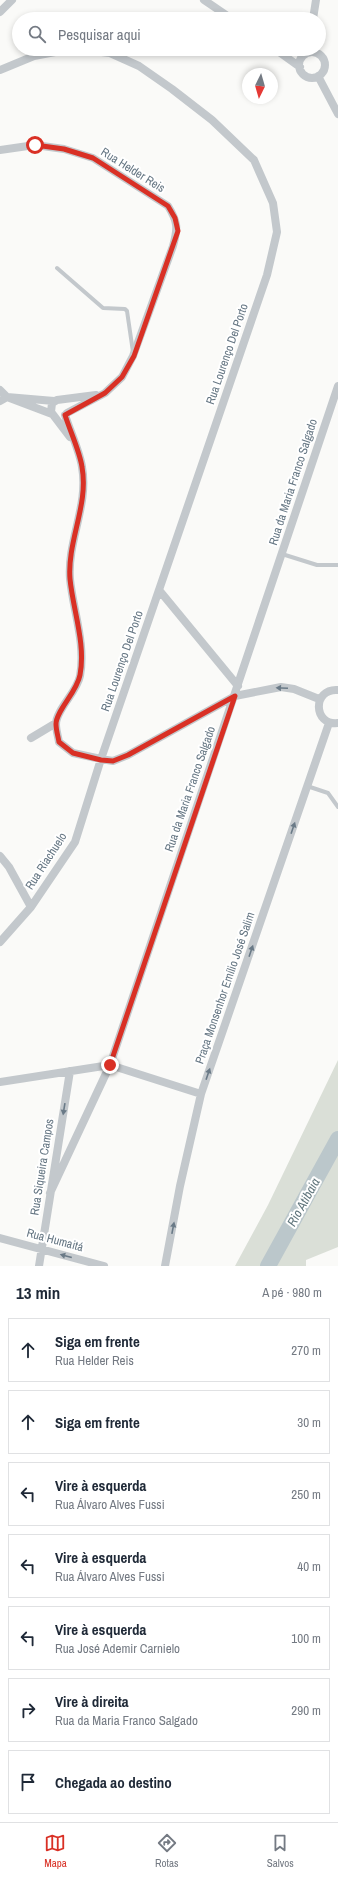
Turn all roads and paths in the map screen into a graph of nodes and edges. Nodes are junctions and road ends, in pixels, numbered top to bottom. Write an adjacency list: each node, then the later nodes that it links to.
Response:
1 (12, 0): 4 (street)
2 (204, 0): 5 (street)
3 (316, 0): 6 (street)
4 (0, 12)
5 (222, 12)
6 (314, 12)
7 (34, 56): 14 (street)
8 (117, 56): 30 (street, Rua Lourenço Del Porto)
9 (287, 56): 13 (street)
10 (289, 56): 13 (street)
11 (304, 56): 13 (street)
12 (321, 56): 15 (street)
13 (300, 64): 15 (street)
14 (0, 70)
15 (318, 76): 16 (street)
16 (338, 114)
17 (0, 150): 19 (street, Rua Helder Reis)
18 (57, 268): 19 (lane)
19 (134, 356): 22 (street, Rua Helder Reis)
20 (338, 386): 28 (street, Rua da Maria Franco Salgado)
21 (0, 390): 23 (street)
22 (105, 393): 24 (street); 25 (street, Rua Helder Reis)
23 (4, 399): 24 (street); 26 (street)
24 (58, 401): 25 (street); 26 (street)
25 (66, 414): 26 (street); 27 (street)
26 (54, 415): 27 (street)
27 (74, 443): 35 (street)
28 (282, 554): 29 (lane); 31 (street, Rua da Maria Franco Salgado)
29 (338, 565)
30 (159, 590): 31 (street); 39 (street, Rua Lourenço Del Porto)
31 (238, 686): 33 (street, Rua da Maria Franco Salgado)
32 (338, 690): 34 (street)
33 (235, 696): 34 (street, one-way to 33); 39 (street); 45 (street, Rua da Maria Franco Salgado)
34 (319, 699): 36 (street)
35 (56, 723): 38 (street); 39 (street)
36 (329, 723): 37 (street); 40 (street, Praça Monsenhor Emílio José Salim)
37 (338, 723)
38 (31, 738)
39 (101, 760): 43 (street, Rua Riachuelo)
40 (307, 786): 41 (lane); 48 (street, Praça Monsenhor Emílio José Salim, one-way to 40)
41 (338, 807)
42 (0, 856): 43 (street)
43 (31, 907): 44 (street, Rua Riachuelo)
44 (0, 942)
45 (110, 1065): 46 (street); 48 (street); 49 (street, Rua da Maria Franco Salgado)
46 (70, 1071): 47 (street); 49 (street, Rua Siqueira Campos, one-way to 49)
47 (0, 1082)
48 (201, 1094): 54 (street, Praça Monsenhor Emílio José Salim, one-way to 48)
49 (50, 1193): 51 (street, Rua Siqueira Campos)
50 (0, 1238): 51 (street, Rua Humaitá)
51 (41, 1249): 52 (street, Rua Siqueira Campos); 53 (street, Rua Humaitá, one-way to 51)
52 (39, 1266)
53 (104, 1266)
54 (165, 1266)

